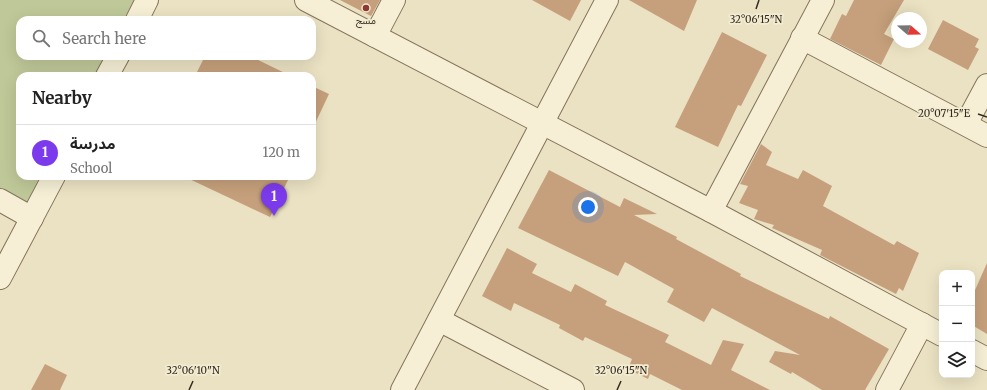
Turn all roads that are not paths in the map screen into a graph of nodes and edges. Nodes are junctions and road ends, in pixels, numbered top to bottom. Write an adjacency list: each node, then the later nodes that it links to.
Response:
1 (148, 0): 6 (street)
2 (306, 0): 7 (street)
3 (394, 0): 7 (street)
4 (607, 0): 12 (street)
5 (822, 0): 8 (street)
6 (139, 16)
7 (375, 36): 12 (street)
8 (802, 38): 13 (street); 17 (street)
9 (116, 60): 10 (street)
10 (109, 72)
11 (987, 85): 13 (street)
12 (542, 123): 17 (street); 20 (street)
13 (966, 124): 14 (street)
14 (987, 136)
15 (52, 180): 18 (street)
16 (0, 200): 18 (street)
17 (711, 211): 21 (street)
18 (32, 218): 19 (street)
19 (0, 278)
20 (439, 320): 25 (street); 26 (street)
21 (922, 324): 22 (street); 27 (street)
22 (939, 332)
23 (975, 353): 24 (street)
24 (987, 359)
25 (402, 390)
26 (573, 390)
27 (887, 390)

